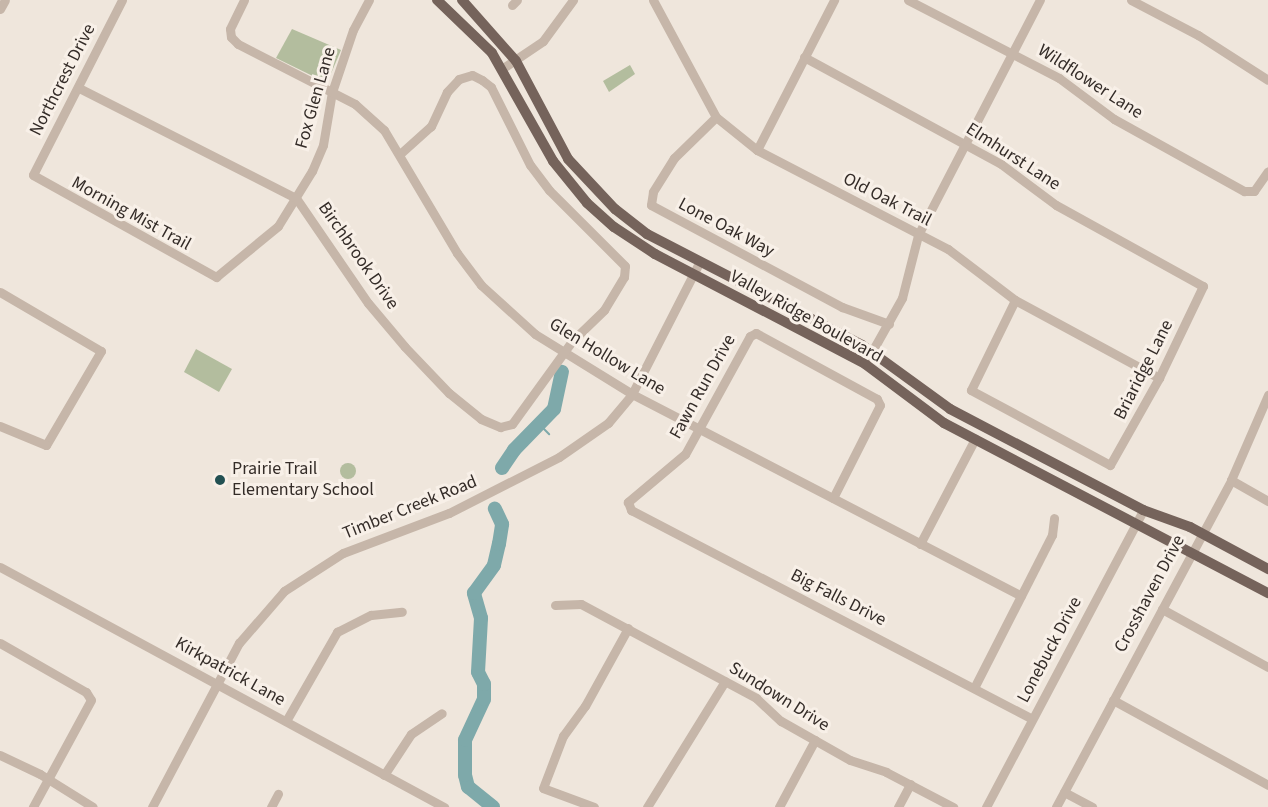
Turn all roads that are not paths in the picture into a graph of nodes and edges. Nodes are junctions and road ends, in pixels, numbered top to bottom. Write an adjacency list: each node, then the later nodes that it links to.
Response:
1 (5, 0): 13 (street)
2 (122, 0): 19 (street, Northcrest Drive)
3 (244, 0): 20 (street, Glen Hollow Lane)
4 (369, 0): 20 (street, Fox Glen Lane)
5 (437, 0): 17 (main road, Valley Ridge Boulevard)
6 (462, 0): 16 (main road, Valley Ridge Boulevard)
7 (573, 0): 16 (street)
8 (653, 0): 21 (street, Old Oak Trail)
9 (834, 0): 15 (street)
10 (909, 0): 14 (street, Wildflower Lane)
11 (1040, 0): 14 (street)
12 (1131, 0): 18 (street)
13 (0, 9)
14 (1012, 53): 22 (street); 25 (street, Wildflower Lane)
15 (804, 57): 22 (street, Elmhurst Lane); 23 (street)
16 (516, 61): 17 (street); 29 (main road, Valley Ridge Boulevard)
17 (503, 68): 30 (main road, Valley Ridge Boulevard)
18 (1268, 80)
19 (79, 88): 26 (street, Northcrest Drive); 27 (street, Birchbrook Drive)
20 (332, 92): 24 (street, Glen Hollow Lane); 27 (street, Fox Glen Lane)
21 (716, 117): 23 (street, Old Oak Trail); 35 (street, Lone Oak Way)
22 (964, 143): 28 (street); 32 (street, Elmhurst Lane)
23 (757, 150): 28 (street, Old Oak Trail)
24 (401, 153): 37 (street, Glen Hollow Lane); 37 (street, Birchbrook Drive)
25 (1268, 171)
26 (33, 175): 31 (street, Morning Mist Trail)
27 (296, 198): 31 (street, Fox Glen Lane); 37 (street, Birchbrook Drive)
28 (918, 235): 34 (street, Old Oak Trail); 35 (street)
29 (700, 261): 30 (street, Timber Creek Road); 36 (main road, Valley Ridge Boulevard)
30 (694, 274): 38 (main road, Valley Ridge Boulevard); 40 (street, Timber Creek Road)
31 (216, 278)
32 (1203, 286): 39 (street, Briaridge Lane)
33 (0, 292): 42 (street)
34 (1014, 300): 39 (street, Old Oak Trail); 39 (street, Briaridge Lane)
35 (889, 324): 36 (street)
36 (872, 352): 38 (street); 49 (main road, Valley Ridge Boulevard)
37 (564, 355): 40 (street, Glen Hollow Lane)
38 (865, 364): 44 (main road, Valley Ridge Boulevard)
39 (1159, 378)
40 (632, 394): 43 (street, Glen Hollow Lane); 66 (street, Timber Creek Road)
41 (1268, 396): 45 (street, Crosshaven Drive)
42 (0, 426)
43 (702, 429): 46 (street, Glen Hollow Lane); 46 (street, Fawn Run Drive); 48 (street, Fawn Run Drive)
44 (975, 439): 51 (main road, Valley Ridge Boulevard); 53 (street)
45 (1231, 480): 47 (street); 52 (street, Crosshaven Drive)
46 (832, 498): 53 (street, Glen Hollow Lane)
47 (1268, 501)
48 (628, 507): 67 (street, Big Falls Drive)
49 (1143, 510): 51 (street, Lonebuck Drive); 52 (main road, Valley Ridge Boulevard)
50 (1054, 518): 58 (street)
51 (1135, 526): 54 (main road, Valley Ridge Boulevard); 70 (street, Lonebuck Drive)
52 (1202, 533): 54 (street, Crosshaven Drive); 56 (main road, Valley Ridge Boulevard)
53 (920, 544): 58 (street, Glen Hollow Lane)
54 (1193, 552): 57 (main road, Valley Ridge Boulevard); 60 (street, Crosshaven Drive)
55 (0, 567): 66 (street, Kirkpatrick Lane)
56 (1268, 569)
57 (1268, 592)
58 (1021, 596): 67 (street)
59 (555, 605): 62 (street, Sundown Drive)
60 (1162, 609): 64 (street); 68 (street, Crosshaven Drive)
61 (402, 612): 71 (street)
62 (627, 628): 65 (street, Sundown Drive); 85 (street)
63 (0, 643): 75 (street)
64 (1268, 667)
65 (725, 681): 72 (street, Sundown Drive); 86 (street)
66 (218, 684): 71 (street, Kirkpatrick Lane); 82 (street, Timber Creek Road)
67 (975, 688): 70 (street, Big Falls Drive)
68 (1113, 700): 77 (street); 78 (street, Crosshaven Drive)
69 (442, 713): 74 (street)
70 (1032, 719): 90 (street, Lonebuck Drive)
71 (286, 721): 74 (street, Kirkpatrick Lane)
72 (815, 740): 76 (street, Sundown Drive); 87 (street)
73 (0, 755): 75 (street)
74 (384, 775): 84 (street, Kirkpatrick Lane)
75 (48, 779): 80 (street); 81 (street)
76 (910, 784): 88 (street); 89 (street, Sundown Drive)
77 (1268, 785)
78 (1064, 792): 91 (street, Crosshaven Drive); 92 (street)
79 (278, 795): 83 (street)
80 (33, 807)
81 (93, 807)
82 (152, 807)
83 (271, 807)
84 (444, 807)
85 (594, 807)
86 (647, 807)
87 (779, 807)
88 (898, 807)
89 (953, 807)
90 (986, 807)
91 (1056, 807)
92 (1092, 807)

